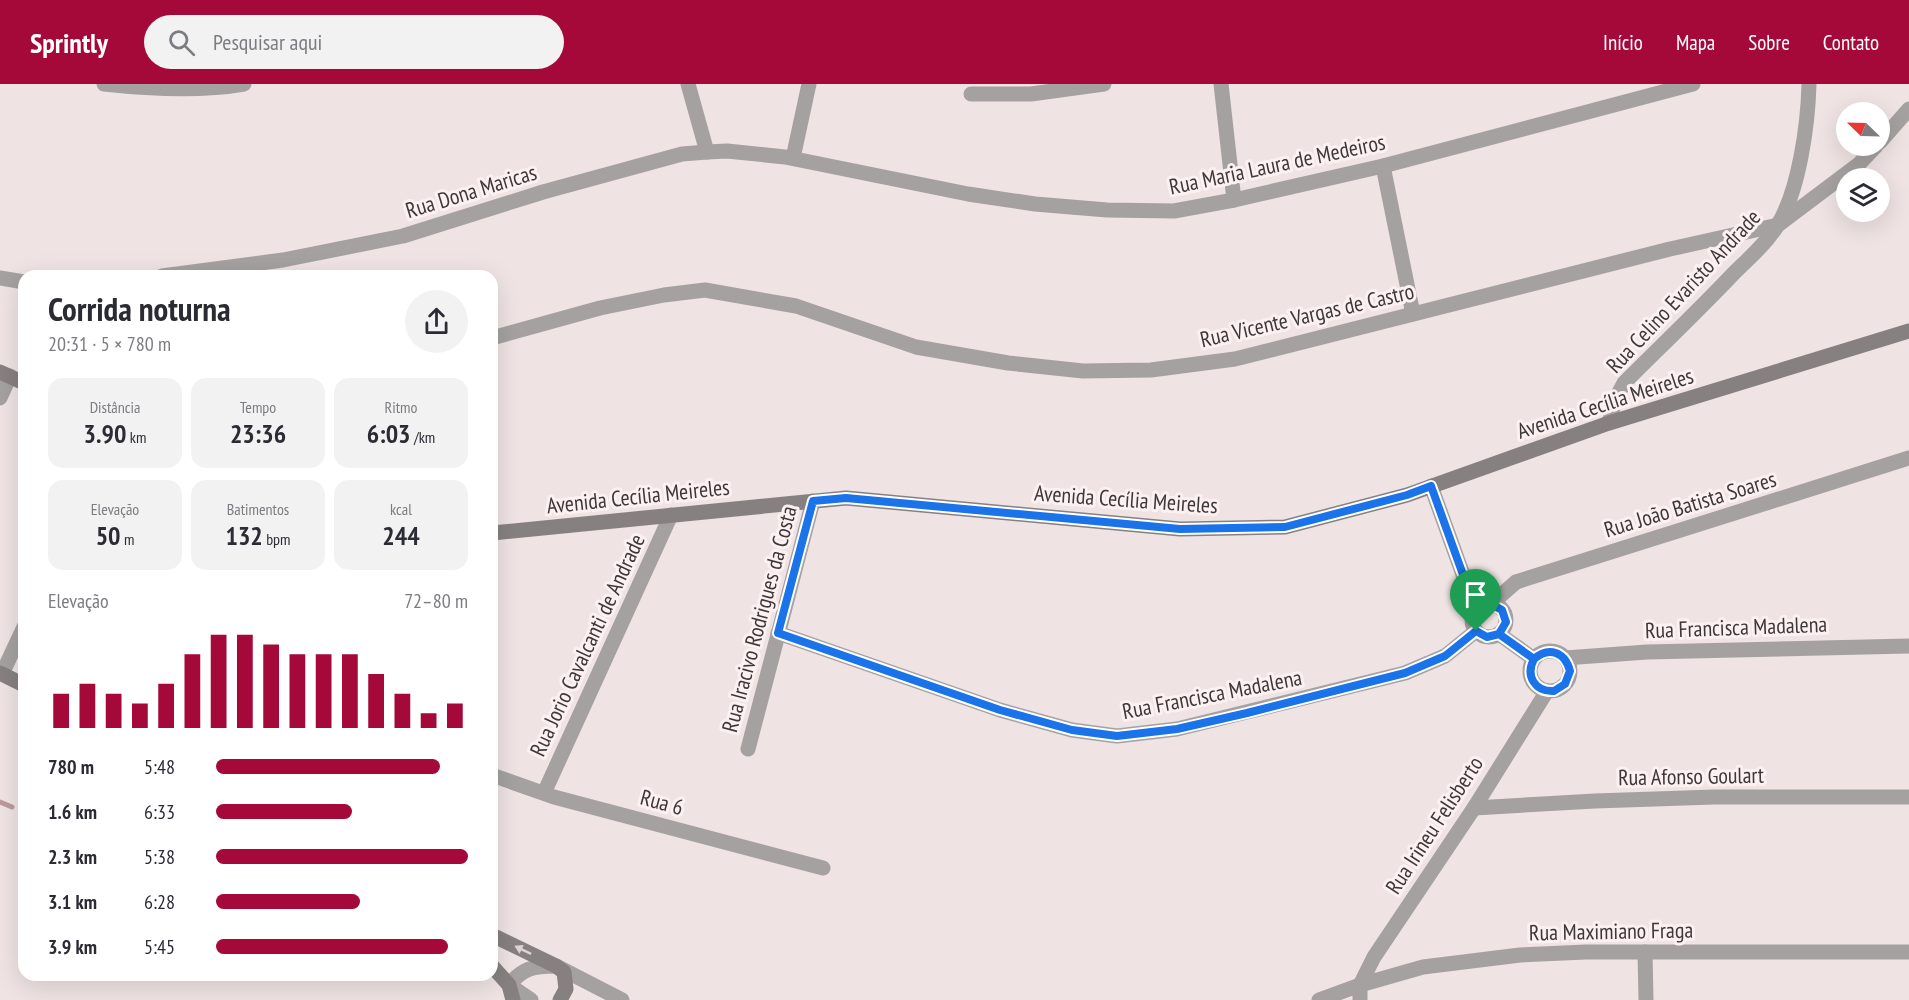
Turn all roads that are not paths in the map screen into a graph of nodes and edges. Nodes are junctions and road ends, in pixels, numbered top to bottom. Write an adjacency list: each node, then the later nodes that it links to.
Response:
1 (104, 84): 2 (street)
2 (244, 84)
3 (688, 84): 12 (street)
4 (809, 84): 14 (street)
5 (1104, 84): 9 (street)
6 (1221, 84): 16 (street)
7 (1693, 84): 15 (street, Rua Maria Laura de Medeiros)
8 (1809, 84): 17 (street, Rua Celino Evaristo Andrade)
9 (971, 94)
10 (1909, 109): 11 (street)
11 (1890, 130)
12 (707, 152): 14 (street, Rua Dona Maricas); 18 (street, Rua Dona Maricas)
13 (1867, 156): 17 (street)
14 (793, 158): 16 (street, Rua Maria Laura de Medeiros)
15 (1383, 166): 16 (street, Rua Maria Laura de Medeiros); 21 (street)
16 (1234, 200)
17 (1778, 225): 21 (street, Rua Vicente Vargas de Castro); 26 (street, Rua Celino Evaristo Andrade)
18 (207, 270)
19 (0, 278): 20 (street)
20 (18, 281)
21 (1413, 314): 23 (street, Rua Vicente Vargas de Castro)
22 (1909, 331): 26 (street, Avenida Cecília Meireles)
23 (498, 336)
24 (11, 377): 25 (street)
25 (0, 398)
26 (1609, 423): 28 (street, Avenida Cecília Meireles)
27 (1909, 458): 32 (street, Rua João Batista Soares)
28 (1431, 486): 29 (street, Avenida Cecília Meireles); 32 (street)
29 (813, 501): 30 (street, Avenida Cecília Meireles); 34 (street, Rua Iracivo Rodrigues da Costa)
30 (671, 515): 31 (street, Avenida Cecília Meireles); 45 (street, Rua Jorio Cavalcanti de Andrade)
31 (498, 532)
32 (1485, 605): 33 (street); 35 (street)
33 (1476, 631): 34 (street, Rua Francisca Madalena); 35 (street)
34 (778, 633): 43 (street, Rua Iracivo Rodrigues da Costa)
35 (1499, 634): 39 (street)
36 (18, 639): 40 (street)
37 (1909, 646): 38 (street, Rua Francisca Madalena)
38 (1565, 658): 39 (street); 42 (street)
39 (1534, 659): 42 (street)
40 (1, 673): 41 (street)
41 (18, 683)
42 (1547, 691): 47 (street, Rua Irineu Felisberto)
43 (748, 749)
44 (498, 777): 45 (street, Rua 6)
45 (544, 793): 48 (street, Rua 6)
46 (1909, 797): 47 (street, Rua Afonso Goulart)
47 (1473, 807): 54 (street, Rua Irineu Felisberto)
48 (823, 868)
49 (498, 937): 52 (street, one-way to 49)
50 (1645, 952): 51 (street, Rua Maximiano Fraga); 54 (street, Rua Maximiano Fraga); 60 (street)
51 (1909, 952)
52 (556, 966): 55 (street); 57 (street); 58 (street)
53 (498, 975): 55 (street)
54 (1360, 992): 59 (street, Rua Maximiano Fraga)
55 (511, 993): 56 (street)
56 (531, 1000)
57 (560, 1000)
58 (622, 1000)
59 (1319, 1000)
60 (1646, 1000)

